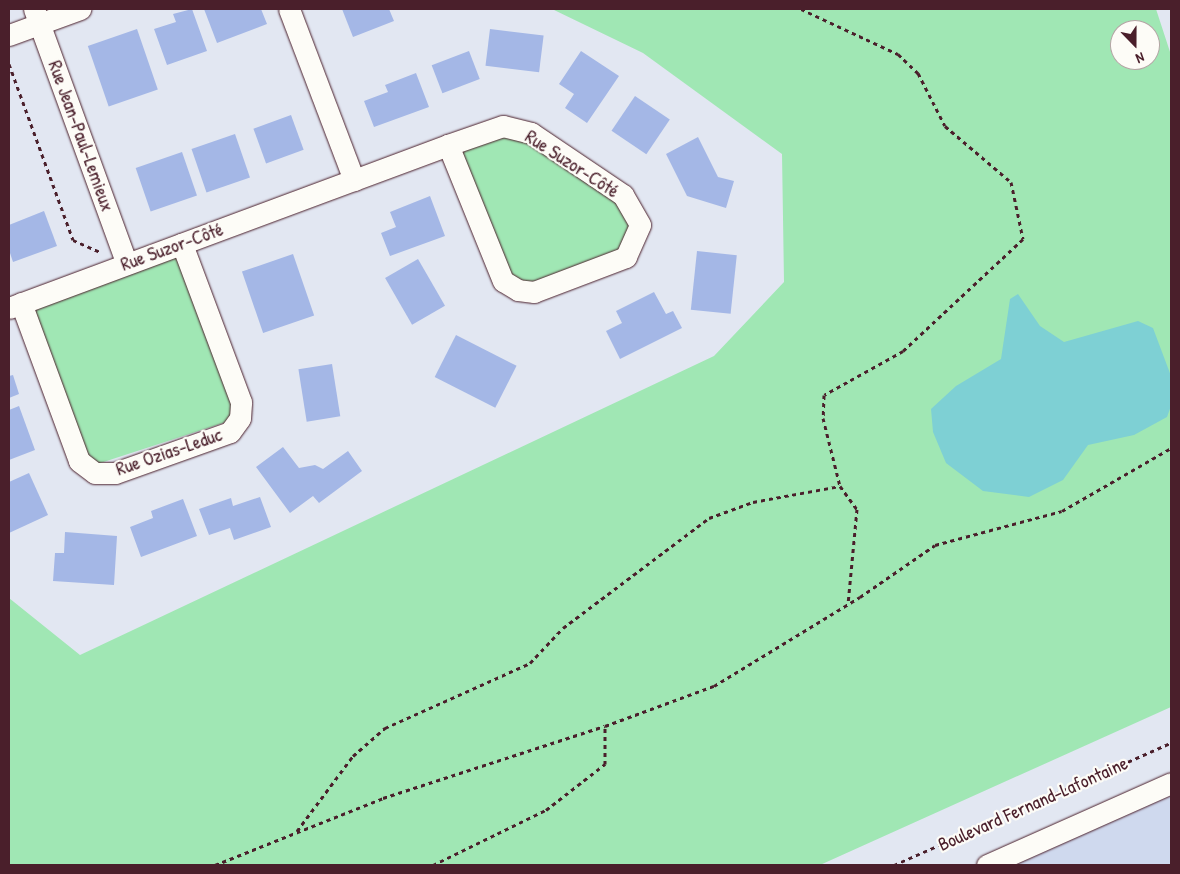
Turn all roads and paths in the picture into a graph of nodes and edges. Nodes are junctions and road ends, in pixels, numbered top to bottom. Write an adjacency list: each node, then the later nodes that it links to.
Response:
1 (80, 9): 4 (street)
2 (289, 9): 8 (street)
3 (802, 9): 13 (path)
4 (36, 16): 5 (street); 10 (street, Rue Jean-Paul-Lemieux)
5 (9, 35)
6 (9, 64): 10 (path)
7 (448, 146): 7 (street, Rue Suzor-Côté); 8 (street, Rue Suzor-Côté)
8 (354, 180): 9 (street, Rue Suzor-Côté)
9 (182, 244): 10 (street, Rue Suzor-Côté); 11 (street, Rue Ozias-Leduc)
10 (128, 264): 11 (street, Rue Suzor-Côté)
11 (15, 305)
12 (1171, 448): 14 (path)
13 (840, 486): 14 (path); 18 (path)
14 (848, 604): 15 (path)
15 (605, 726): 18 (path); 20 (path)
16 (1171, 744): 21 (path, Boulevard Fernand-Lafontaine)
17 (1171, 783): 22 (street, Boulevard Fernand-Lafontaine)
18 (296, 831): 19 (path)
19 (215, 865)
20 (433, 865)
21 (894, 865)
22 (987, 865)

